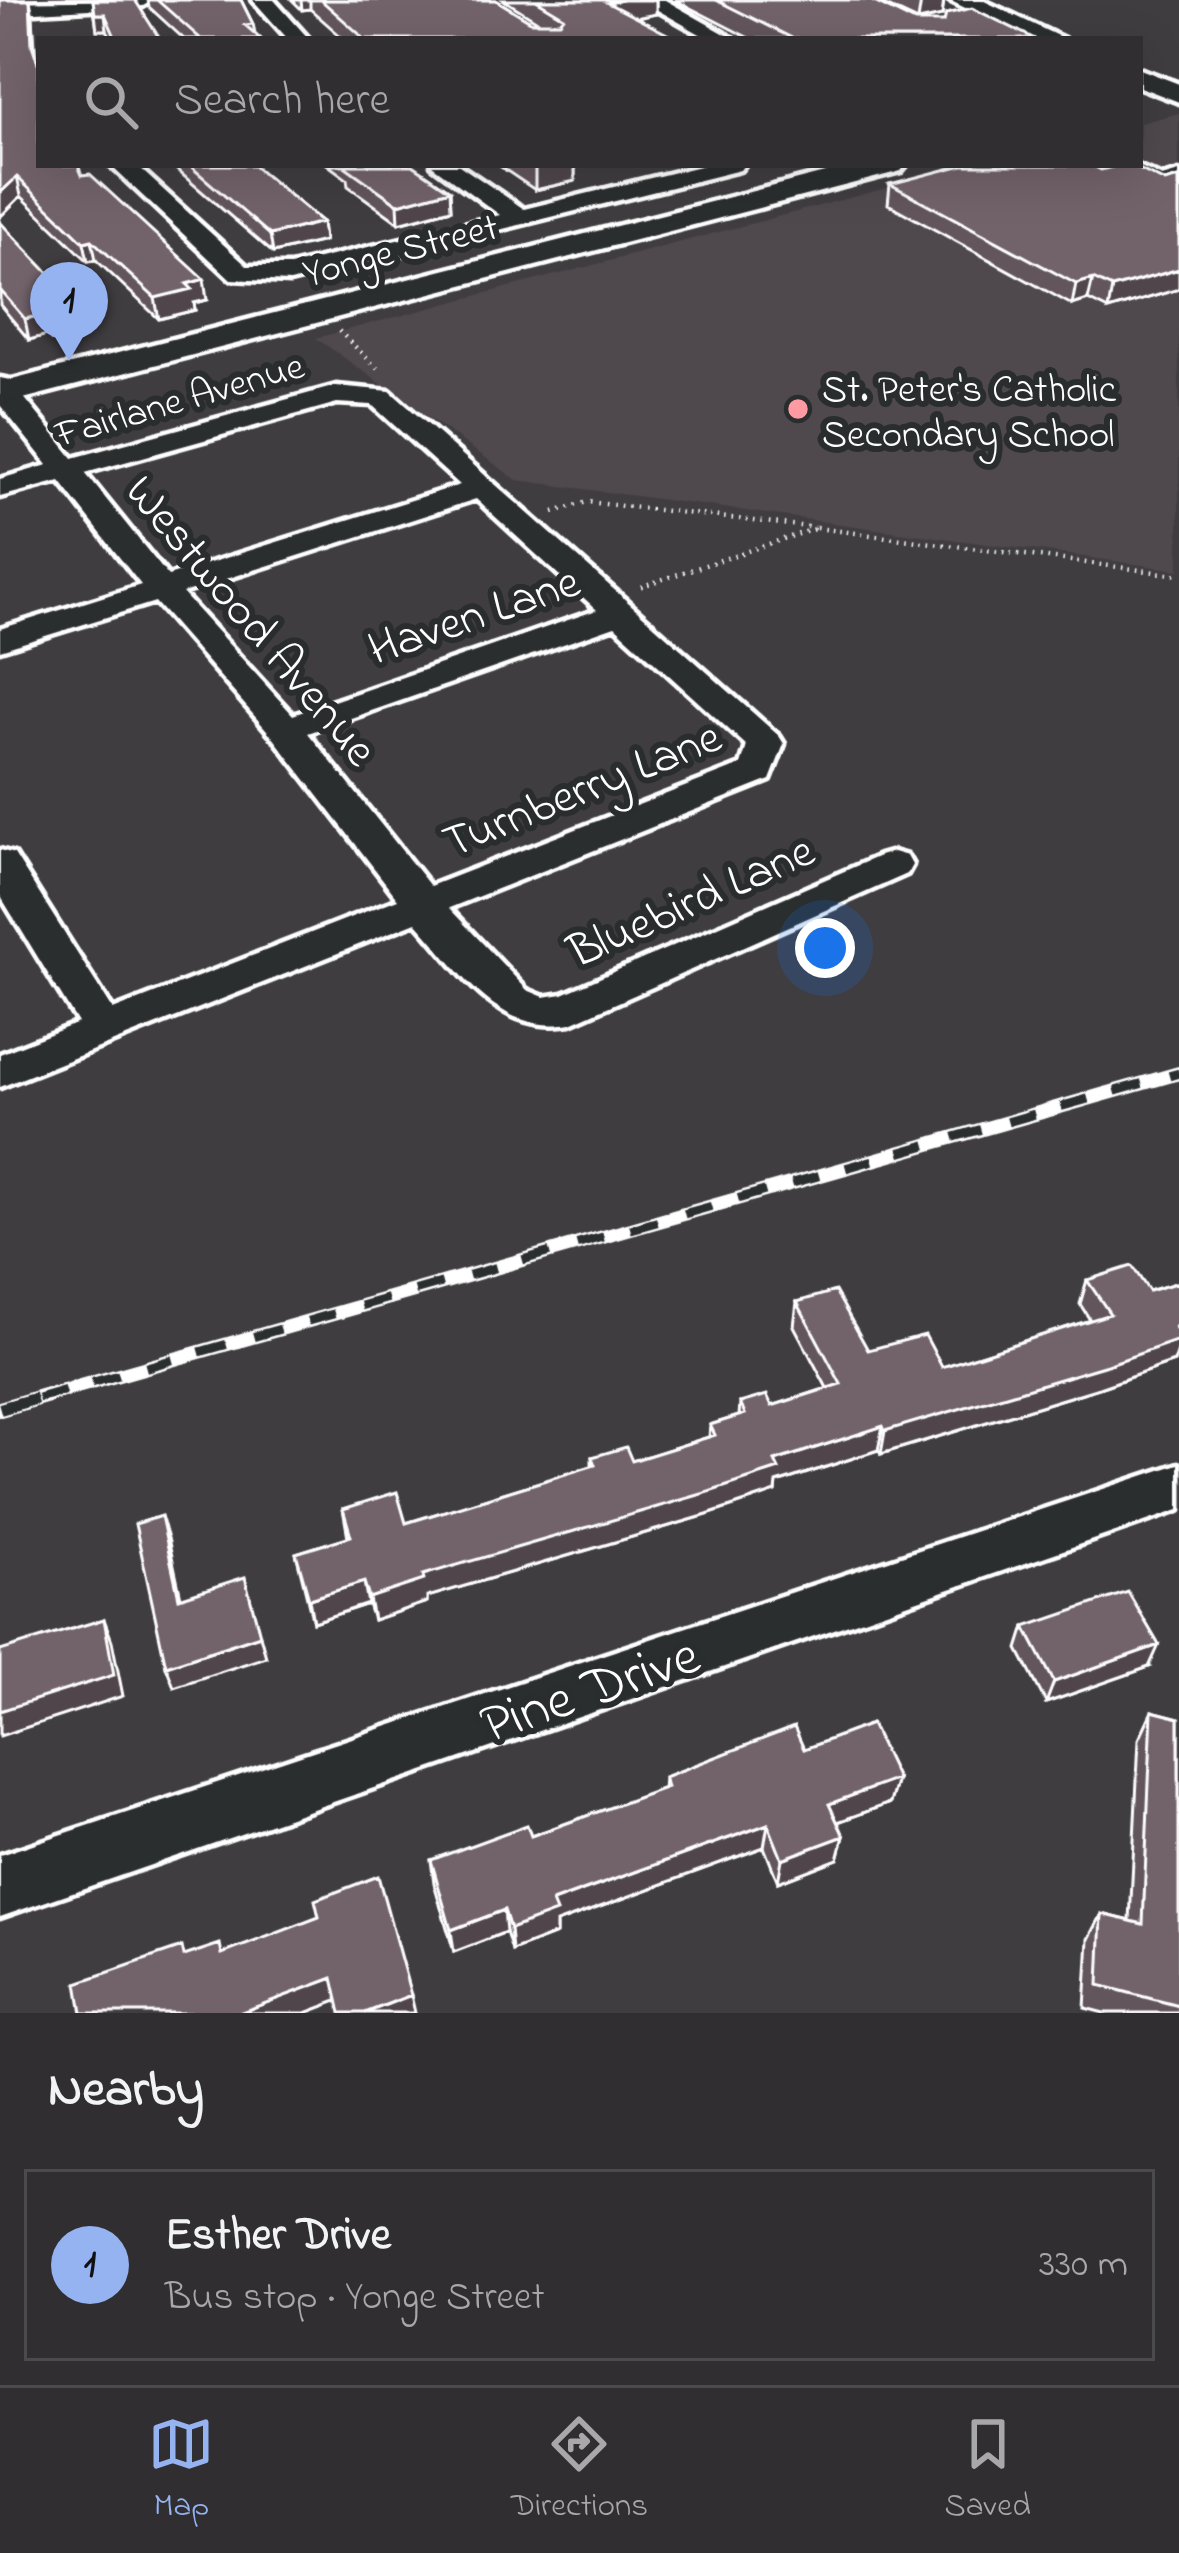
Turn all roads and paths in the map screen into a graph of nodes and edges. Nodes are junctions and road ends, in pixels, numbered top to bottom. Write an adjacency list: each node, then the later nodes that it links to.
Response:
1 (143, 0): 4 (street)
2 (263, 0): 8 (street)
3 (650, 0): 9 (street)
4 (69, 5): 5 (street); 7 (street)
5 (0, 8)
6 (957, 12): 10 (main road)
7 (66, 27)
8 (296, 36)
9 (718, 36)
10 (1044, 36)
11 (1143, 78): 12 (main road)
12 (1177, 92): 13 (main road)
13 (1143, 99)
14 (1143, 157): 20 (street)
15 (125, 168): 21 (street)
16 (448, 168): 21 (street)
17 (720, 168): 21 (street)
18 (879, 168): 24 (main road, Yonge Street)
19 (1123, 168): 20 (street)
20 (1179, 176)
21 (519, 218)
22 (336, 329): 23 (path)
23 (379, 390): 25 (street, Fairlane Avenue); 27 (street, Turnberry Lane)
24 (2, 391): 25 (street, Westwood Avenue)
25 (68, 469): 26 (street, Fairlane Avenue); 31 (street, Westwood Avenue)
26 (0, 488)
27 (480, 488): 31 (street); 32 (street, Turnberry Lane)
28 (552, 513): 29 (path)
29 (818, 528): 30 (path); 32 (path)
30 (1179, 575)
31 (163, 591): 33 (street); 34 (street, Westwood Avenue)
32 (630, 600): 34 (street, Haven Lane); 37 (street, Turnberry Lane)
33 (0, 640)
34 (286, 729): 37 (street, Westwood Avenue)
35 (0, 863): 38 (street)
36 (893, 865): 37 (street, Bluebird Lane)
37 (425, 907): 39 (street, Turnberry Lane)
38 (16, 924): 39 (street)
39 (104, 1031): 40 (street, Turnberry Lane)
40 (0, 1071)
41 (1179, 1487): 42 (street, Pine Drive)
42 (0, 1886)

